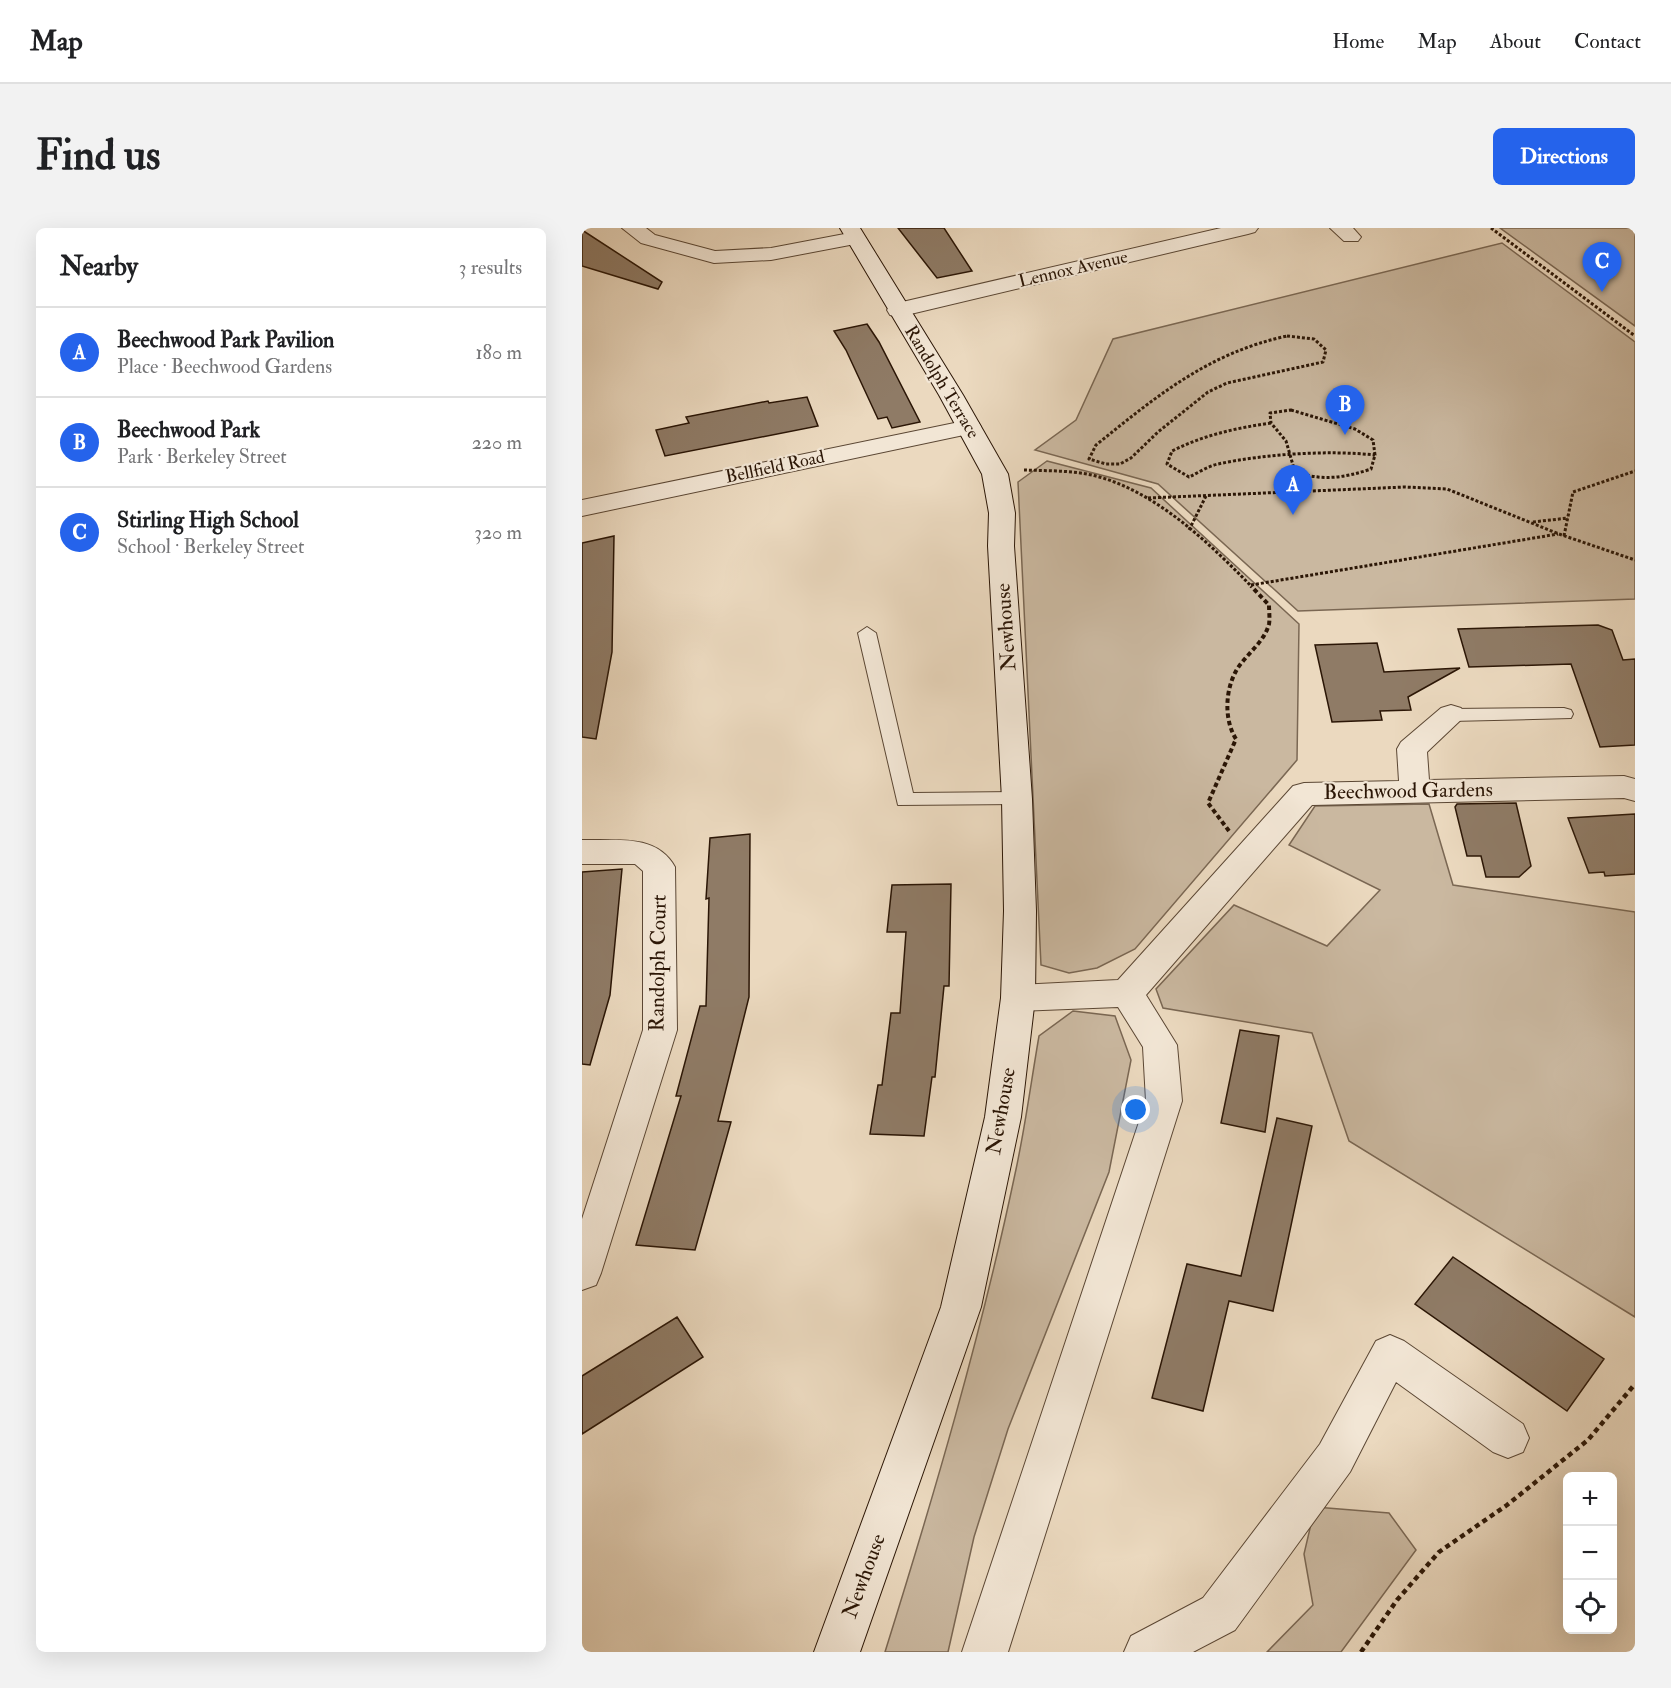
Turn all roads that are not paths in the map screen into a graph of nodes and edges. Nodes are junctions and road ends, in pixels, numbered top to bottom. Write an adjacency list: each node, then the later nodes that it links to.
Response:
1 (632, 228): 3 (street)
2 (1248, 228): 4 (street, Lennox Avenue)
3 (852, 233): 4 (street, Randolph Terrace)
4 (898, 310): 5 (street, Randolph Terrace)
5 (969, 427): 6 (street, Bellfield Road); 7 (street, Randolph Terrace)
6 (582, 508)
7 (1001, 546): 13 (street, Newhouse)
8 (867, 633): 13 (lane)
9 (1564, 714): 10 (lane)
10 (1451, 716): 12 (street)
11 (1635, 790): 12 (street, Beechwood Gardens)
12 (1415, 791): 15 (street, Beechwood Gardens)
13 (1017, 800): 16 (street, Newhouse)
14 (582, 852): 17 (street, Randolph Court)
15 (1127, 993): 16 (street); 19 (street)
16 (1018, 998): 20 (street, Newhouse)
17 (582, 1273)
18 (1508, 1438): 21 (street)
19 (989, 1651)
20 (837, 1652)
21 (1147, 1652)

